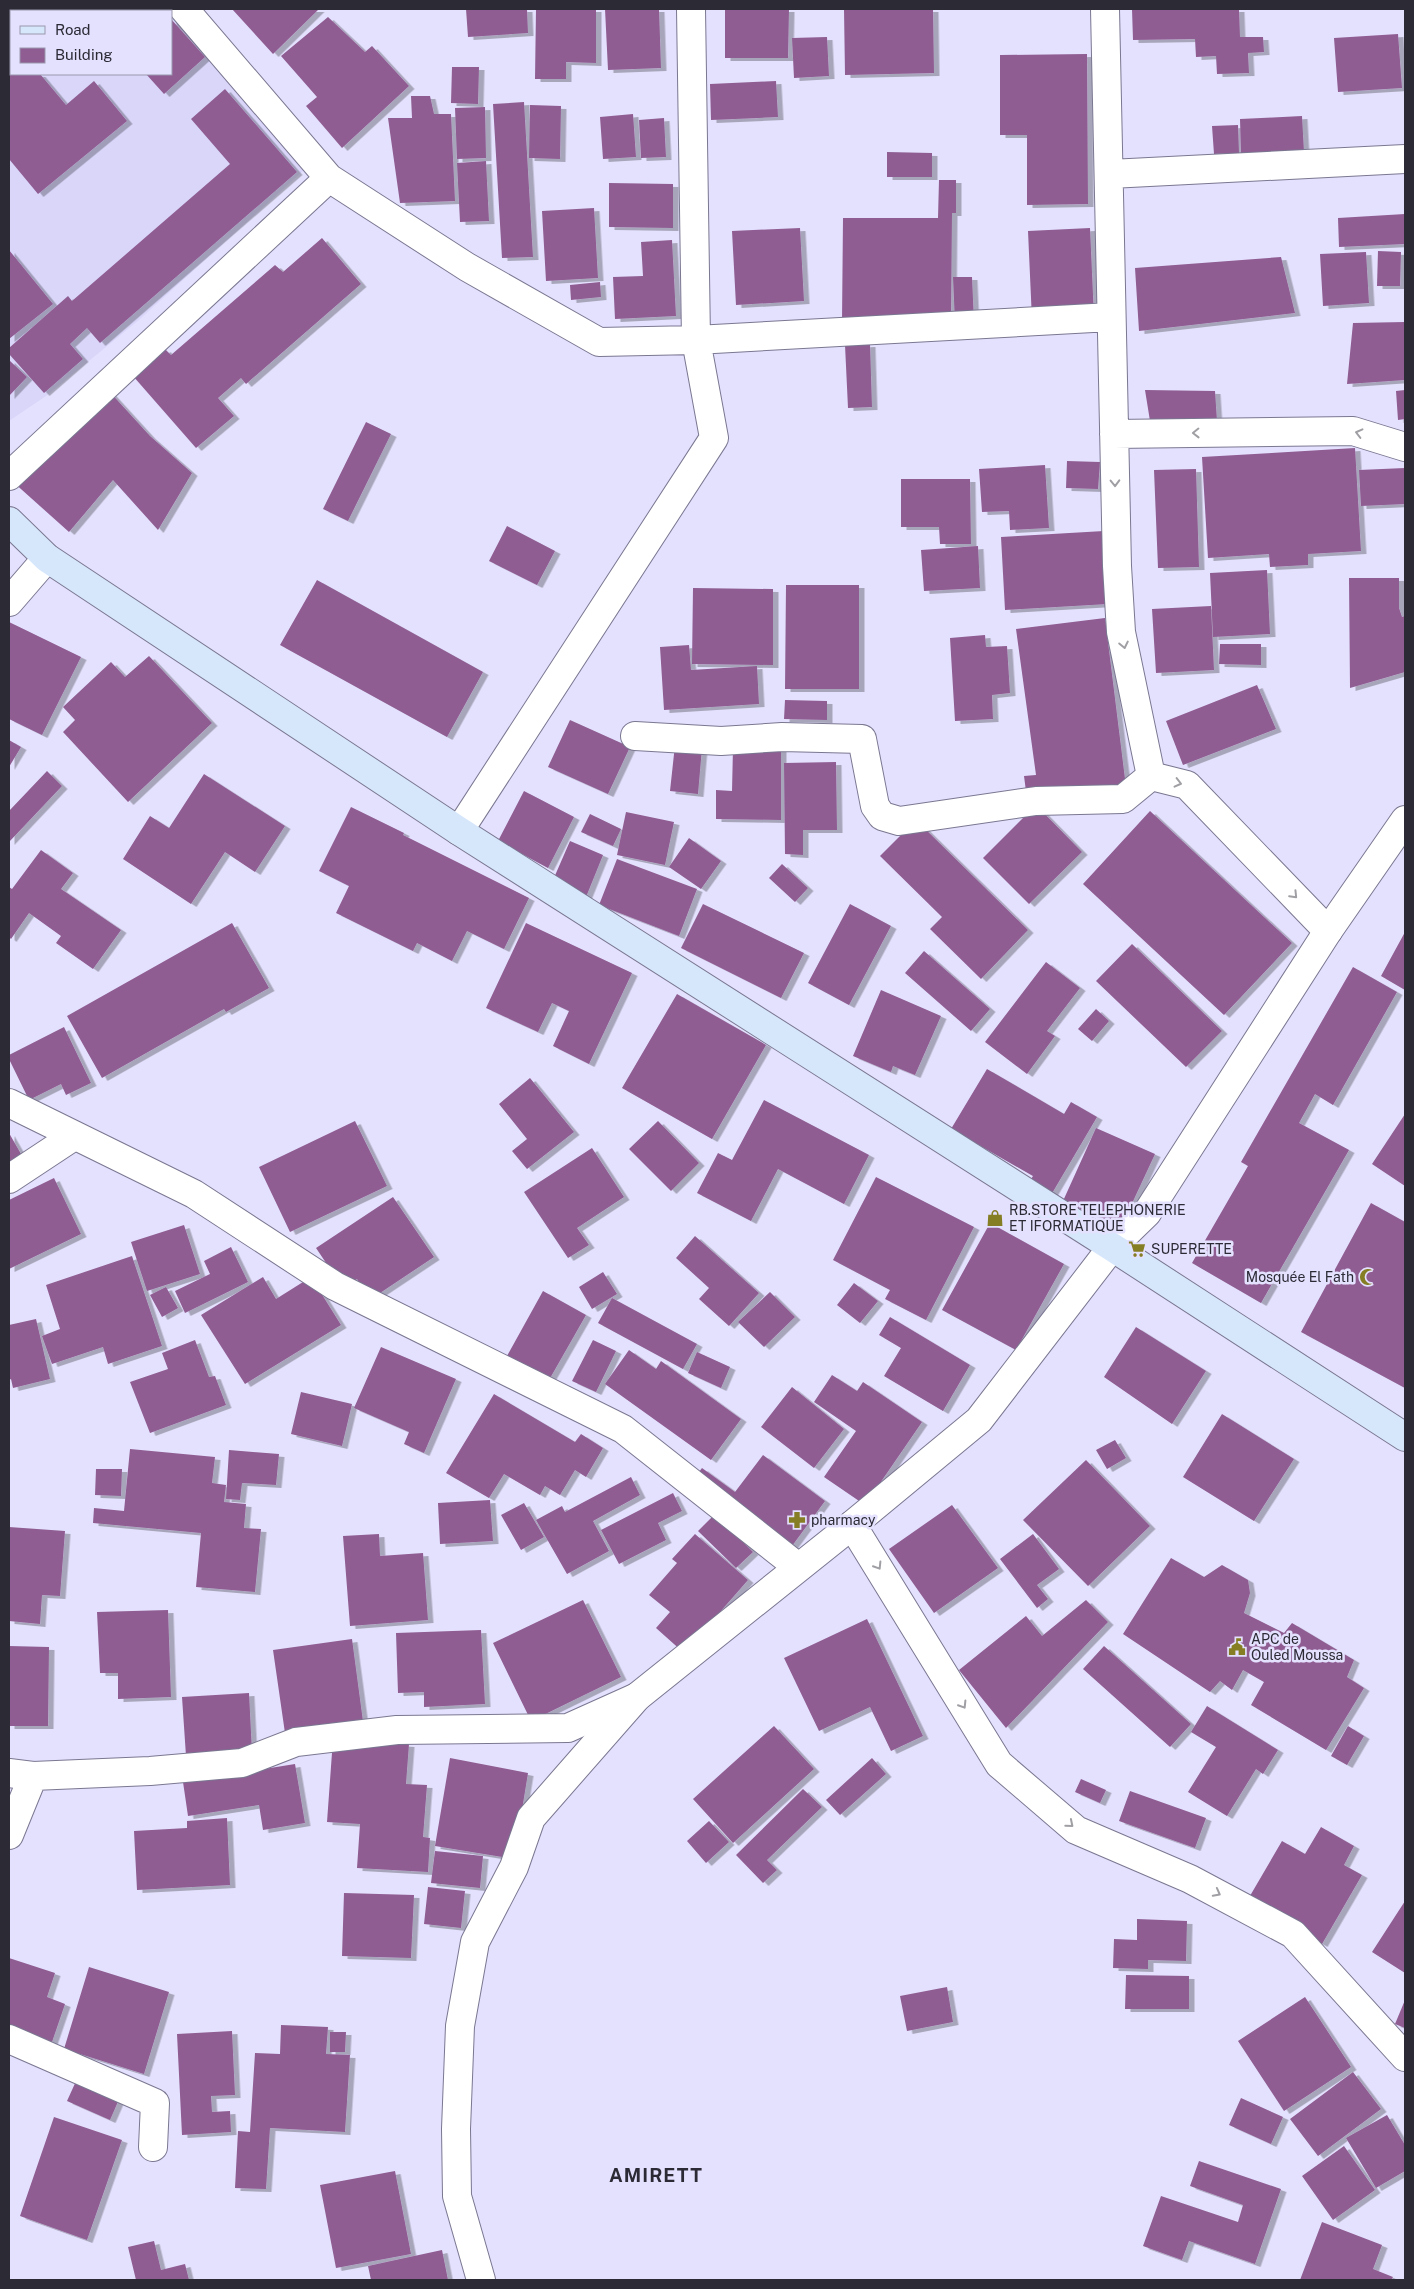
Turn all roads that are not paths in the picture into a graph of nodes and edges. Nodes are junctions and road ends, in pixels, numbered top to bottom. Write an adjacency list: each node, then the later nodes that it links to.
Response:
1 (184, 9): 6 (street)
2 (691, 9): 8 (street)
3 (1105, 9): 5 (street)
4 (1405, 159): 5 (street)
5 (1110, 174): 7 (street)
6 (329, 178): 8 (street); 11 (street)
7 (1111, 317): 8 (street); 9 (street)
8 (696, 340): 18 (street)
9 (1114, 434): 10 (street, one-way to 9); 16 (street, one-way to 16)
10 (1405, 447)
11 (9, 476)
12 (9, 521): 13 (main road)
13 (46, 558): 14 (street); 18 (main road)
14 (9, 602)
15 (635, 736): 16 (street)
16 (1150, 776): 19 (street, one-way to 19)
17 (1405, 820): 19 (street)
18 (459, 831): 23 (main road)
19 (1328, 931): 23 (street)
20 (9, 1103): 21 (street)
21 (74, 1136): 22 (street); 26 (street)
22 (9, 1179)
23 (1112, 1247): 24 (main road); 25 (street)
24 (1405, 1437)
25 (852, 1525): 26 (street); 31 (street, one-way to 31)
26 (798, 1567): 27 (street)
27 (637, 1698): 28 (street); 33 (street)
28 (21, 1774): 29 (street)
29 (9, 1835)
30 (9, 2039): 32 (street)
31 (1405, 2057)
32 (153, 2147)
33 (481, 2280)

